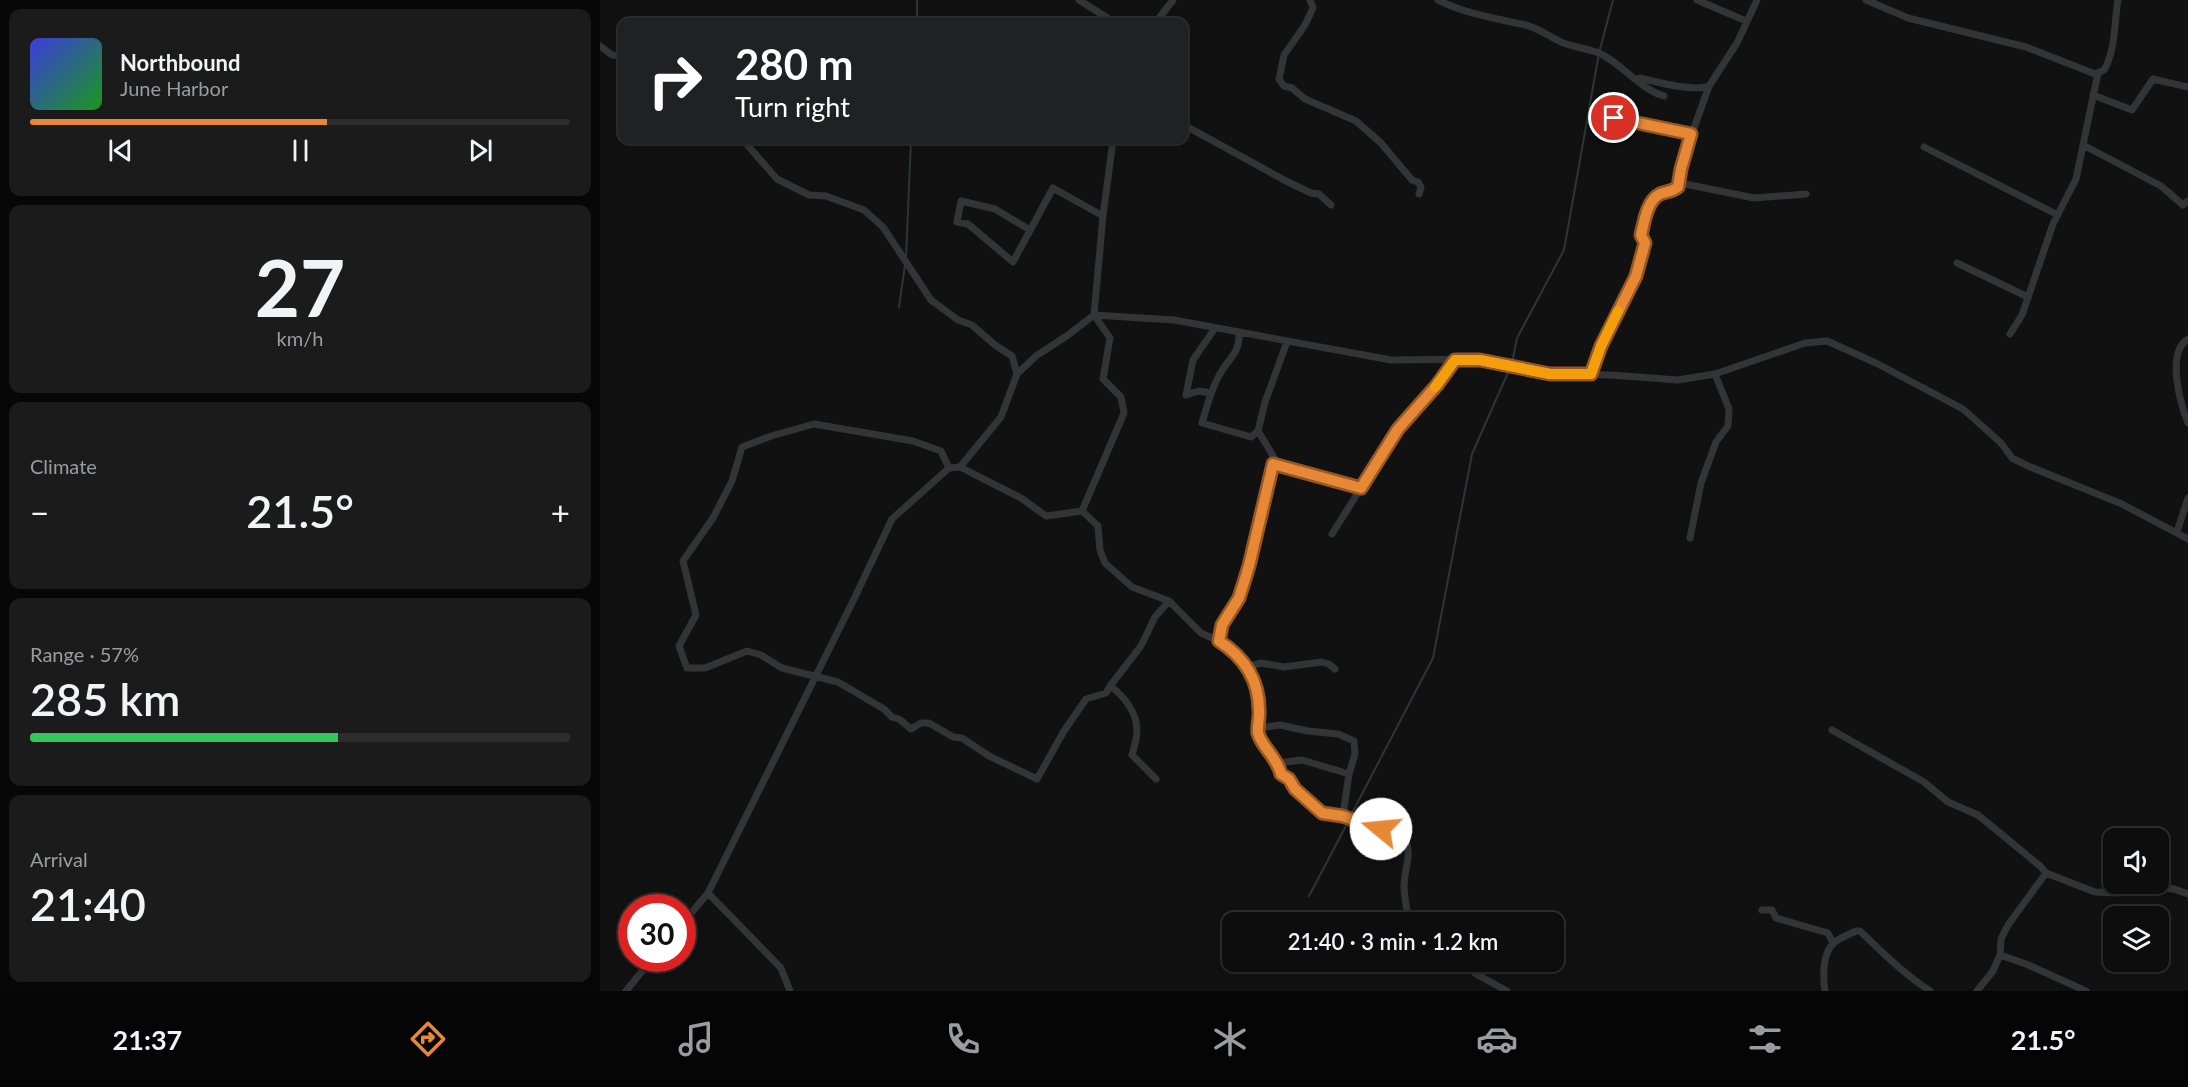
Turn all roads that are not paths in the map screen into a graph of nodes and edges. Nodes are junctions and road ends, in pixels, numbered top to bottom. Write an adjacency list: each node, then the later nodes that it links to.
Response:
1 (1079, 0): 9 (street)
2 (1172, 0): 10 (street)
3 (1310, 0): 28 (street)
4 (1438, 0): 15 (street)
5 (1697, 0): 11 (street)
6 (1757, 0): 11 (street)
7 (1866, 0): 14 (street)
8 (2118, 0): 14 (street)
9 (1108, 18)
10 (1159, 18)
11 (1746, 21): 16 (street)
12 (600, 46): 13 (street)
13 (618, 56)
14 (2098, 73): 18 (street)
15 (1636, 79): 16 (street); 19 (street)
16 (1709, 86): 22 (street)
17 (2188, 87): 18 (street)
18 (2093, 95): 25 (street)
19 (1664, 96)
20 (1614, 118): 22 (street)
21 (1188, 127): 31 (street)
22 (1691, 134): 27 (street)
23 (746, 144): 44 (street)
24 (1112, 144): 33 (street)
25 (2083, 145): 30 (street); 32 (street)
26 (1924, 147): 32 (street)
27 (1680, 183): 29 (street); 45 (street)
28 (1419, 194)
29 (1806, 194)
30 (2188, 201)
31 (1331, 205)
32 (2058, 215): 36 (street)
33 (1103, 216): 34 (street); 37 (street)
34 (1030, 230): 34 (street)
35 (1958, 263): 36 (street)
36 (2028, 297): 40 (street)
37 (1094, 315): 38 (street); 44 (street); 55 (street)
38 (1215, 328): 39 (street); 47 (street)
39 (1239, 332): 42 (street); 47 (street)
40 (2010, 334)
41 (2188, 339): 48 (street)
42 (1287, 342): 43 (street); 49 (street)
43 (1455, 360): 45 (street); 53 (street)
44 (1017, 374): 51 (street)
45 (1591, 374): 46 (street)
46 (1715, 374): 56 (street); 58 (street)
47 (1211, 393): 49 (street)
48 (2188, 423)
49 (1258, 431): 50 (street)
50 (1273, 464): 53 (street); 61 (street)
51 (960, 467): 52 (street); 55 (street)
52 (949, 468): 64 (street); 64 (street)
53 (1361, 488): 57 (street)
54 (2188, 498): 56 (street)
55 (1082, 511): 60 (street)
56 (2177, 532): 59 (street)
57 (1332, 534)
58 (1690, 538)
59 (2188, 539)
60 (1169, 601): 61 (street); 65 (street)
61 (1219, 641): 62 (street)
62 (1246, 667): 63 (street); 66 (street)
63 (1335, 669)
64 (816, 676): 65 (street); 73 (street)
65 (1110, 686): 70 (street)
66 (1259, 728): 68 (street); 69 (street)
67 (1832, 730): 72 (street)
68 (1278, 763): 69 (street); 71 (street)
69 (1349, 774): 71 (street)
70 (1156, 779)
71 (1346, 818): 77 (street)
72 (2046, 873): 74 (street); 79 (street)
73 (708, 893): 75 (street); 83 (street)
74 (2188, 894)
75 (696, 907)
76 (1762, 910): 78 (street)
77 (1408, 912)
78 (1833, 943): 85 (street); 86 (street)
79 (2000, 956): 87 (street); 88 (street)
80 (642, 972): 82 (street)
81 (1474, 972): 84 (street)
82 (626, 991)
83 (790, 991)
84 (1507, 991)
85 (1825, 991)
86 (1930, 991)
87 (1977, 991)
88 (2086, 991)

